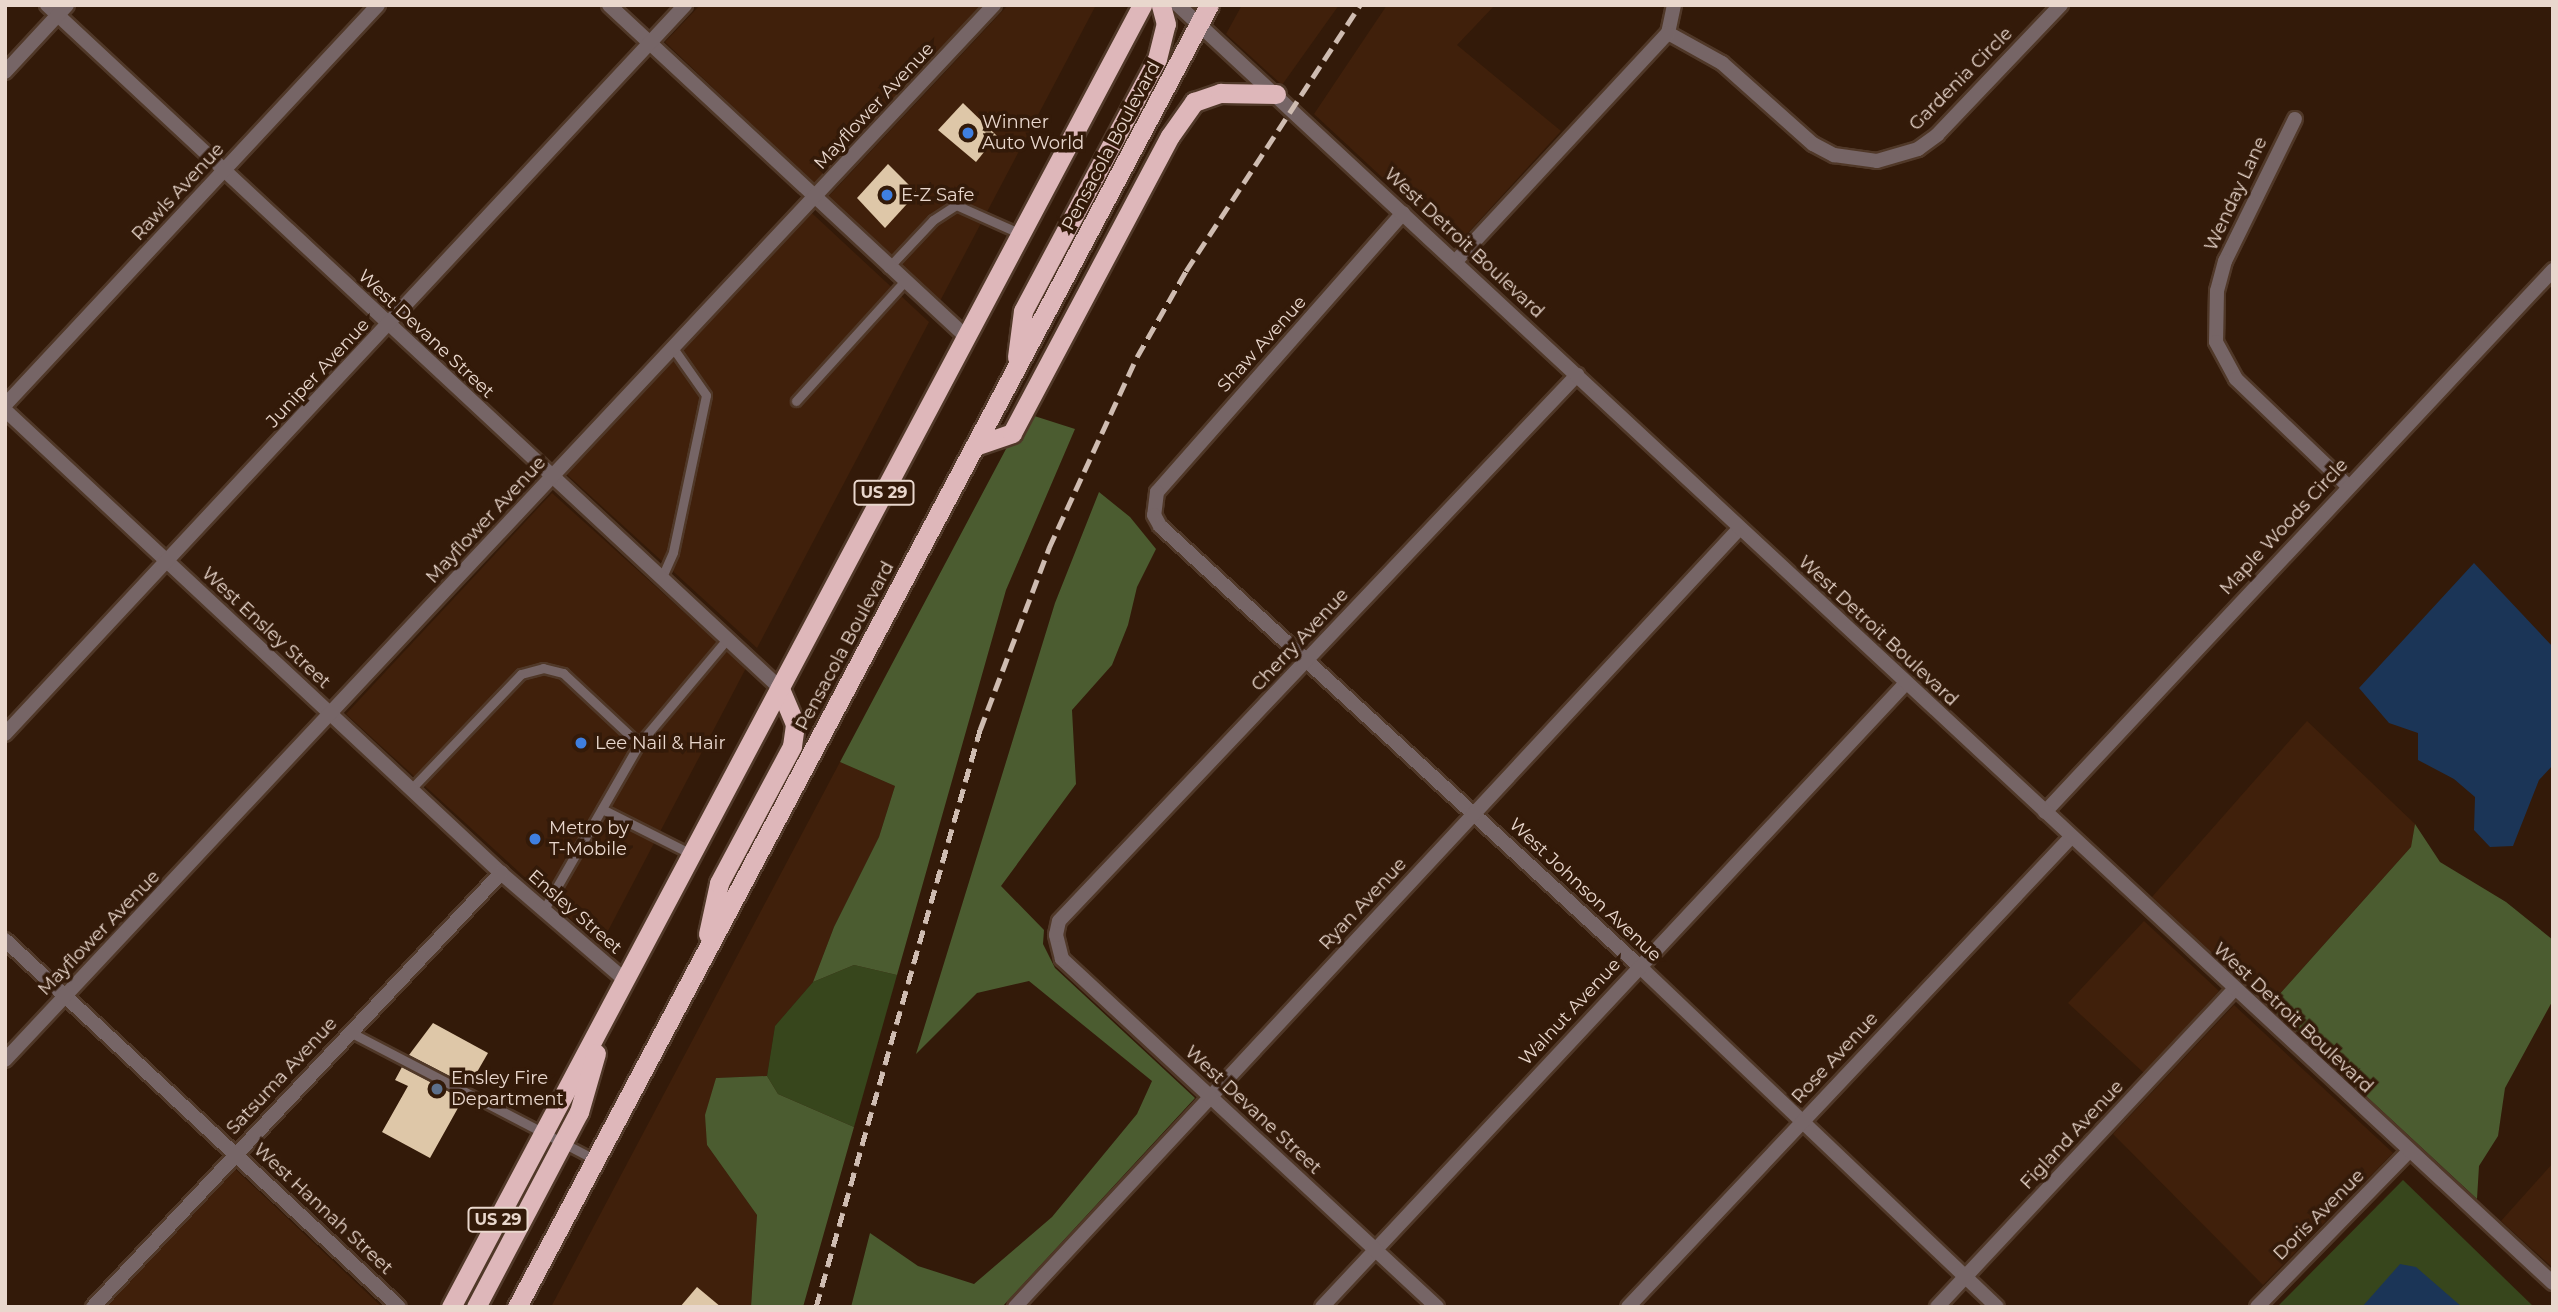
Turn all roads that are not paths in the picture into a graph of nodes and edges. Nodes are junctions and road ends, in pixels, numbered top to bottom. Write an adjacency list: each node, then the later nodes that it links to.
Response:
1 (378, 5): 18 (street, Rawls Avenue)
2 (609, 5): 14 (street)
3 (685, 5): 14 (street, Juniper Avenue)
4 (994, 5): 19 (street, Mayflower Avenue)
5 (1142, 5): 21 (highway, US 29)
6 (1161, 5): 29 (highway)
7 (1178, 5): 12 (street, West Detroit Boulevard)
8 (1209, 5): 12 (highway, Pensacola Boulevard / US 29)
9 (1674, 5): 13 (street)
10 (2061, 5): 13 (street, Gardenia Circle)
11 (58, 9): 15 (street); 18 (street, West Devane Street)
12 (1196, 15): 16 (street, West Detroit Boulevard); 29 (highway, Pensacola Boulevard / US 29)
13 (1668, 33): 22 (street)
14 (650, 44): 19 (street); 26 (street, Juniper Avenue)
15 (5, 72)
16 (1276, 94): 20 (street, West Detroit Boulevard); 33 (highway)
17 (2295, 119): 35 (street, Wenday Lane)
18 (223, 172): 26 (street, West Devane Street); 32 (street, Rawls Avenue)
19 (813, 199): 23 (street); 28 (street, Mayflower Avenue)
20 (1403, 213): 22 (street, West Detroit Boulevard); 36 (street, Shaw Avenue)
21 (1021, 234): 23 (lane); 27 (highway, US 29)
22 (1456, 261): 30 (street, West Detroit Boulevard)
23 (888, 268): 25 (street)
24 (2553, 270): 35 (street, Maple Woods Circle)
25 (903, 283): 27 (street); 31 (lane)
26 (388, 325): 34 (street, West Devane Street); 38 (street, Juniper Avenue)
27 (966, 337): 43 (highway, US 29)
28 (673, 348): 34 (street, Mayflower Avenue); 39 (lane)
29 (1015, 372): 33 (highway, Pensacola Boulevard / US 29)
30 (1577, 375): 37 (street, West Detroit Boulevard); 41 (street, Cherry Avenue)
31 (796, 401)
32 (5, 407): 38 (street, West Ensley Street)
33 (975, 446): 57 (highway, Pensacola Boulevard / US 29)
34 (552, 477): 39 (street, West Devane Street); 44 (street, Mayflower Avenue)
35 (2348, 486): 49 (street, Maple Woods Circle)
36 (1153, 502): 41 (street, West Johnson Avenue)
37 (1740, 528): 42 (street, West Detroit Boulevard); 50 (street, Ryan Avenue)
38 (167, 561): 44 (street, West Ensley Street); 45 (street, Juniper Avenue)
39 (662, 577): 40 (street, West Devane Street)
40 (728, 638): 43 (street, West Devane Street); 46 (lane)
41 (1307, 660): 50 (street, West Johnson Avenue); 55 (street, Cherry Avenue)
42 (1906, 683): 49 (street, West Detroit Boulevard); 58 (street, Walnut Avenue)
43 (780, 688): 52 (highway, US 29); 57 (highway)
44 (331, 716): 47 (street, West Ensley Street); 61 (street, Mayflower Avenue)
45 (5, 734)
46 (639, 744): 47 (lane); 48 (lane)
47 (411, 789): 53 (street, West Ensley Street)
48 (602, 809): 52 (lane); 54 (lane)
49 (2045, 812): 51 (street, West Detroit Boulevard)
50 (1474, 813): 58 (street, West Johnson Avenue); 65 (street, Ryan Avenue)
51 (2071, 837): 60 (street, West Detroit Boulevard); 66 (street, Rose Avenue)
52 (692, 855): 59 (highway, US 29)
53 (501, 873): 54 (street, Ensley Street); 63 (street, Satsuma Avenue)
54 (543, 911): 59 (street, Ensley Street)
55 (1056, 935): 65 (street, West Devane Street)
56 (5, 940): 61 (street, West Hannah Street)
57 (702, 959): 71 (highway, Pensacola Boulevard / US 29)
58 (1639, 966): 66 (street, West Johnson Avenue); 72 (street, Walnut Avenue)
59 (625, 981): 62 (highway, US 29)
60 (2234, 990): 69 (street, West Detroit Boulevard); 73 (street, Figland Avenue)
61 (66, 997): 64 (street, Mayflower Avenue); 70 (street, West Hannah Street)
62 (605, 1018): 67 (highway, US 29); 68 (highway)
63 (350, 1032): 67 (lane); 70 (street, Satsuma Avenue)
64 (5, 1060)
65 (1211, 1098): 72 (street, West Devane Street); 80 (street, Ryan Avenue)
66 (1803, 1120): 73 (street, West Johnson Avenue); 83 (street, Rose Avenue)
67 (544, 1133): 68 (lane); 77 (highway, US 29)
68 (563, 1143): 71 (lane); 78 (highway)
69 (2409, 1152): 74 (street, West Detroit Boulevard); 86 (street, Doris Avenue)
70 (236, 1154): 75 (street, Satsuma Avenue); 76 (street, West Hannah Street)
71 (596, 1160): 79 (highway, Pensacola Boulevard / US 29)
72 (1375, 1250): 81 (street, Walnut Avenue); 82 (street, West Devane Street)
73 (1966, 1276): 84 (street, Figland Avenue); 85 (street, West Johnson Avenue)
74 (2553, 1283)
75 (93, 1307)
76 (399, 1307)
77 (451, 1307)
78 (475, 1307)
79 (517, 1307)
80 (1015, 1307)
81 (1322, 1307)
82 (1437, 1307)
83 (1628, 1307)
84 (1937, 1307)
85 (1997, 1307)
86 (2257, 1307)

